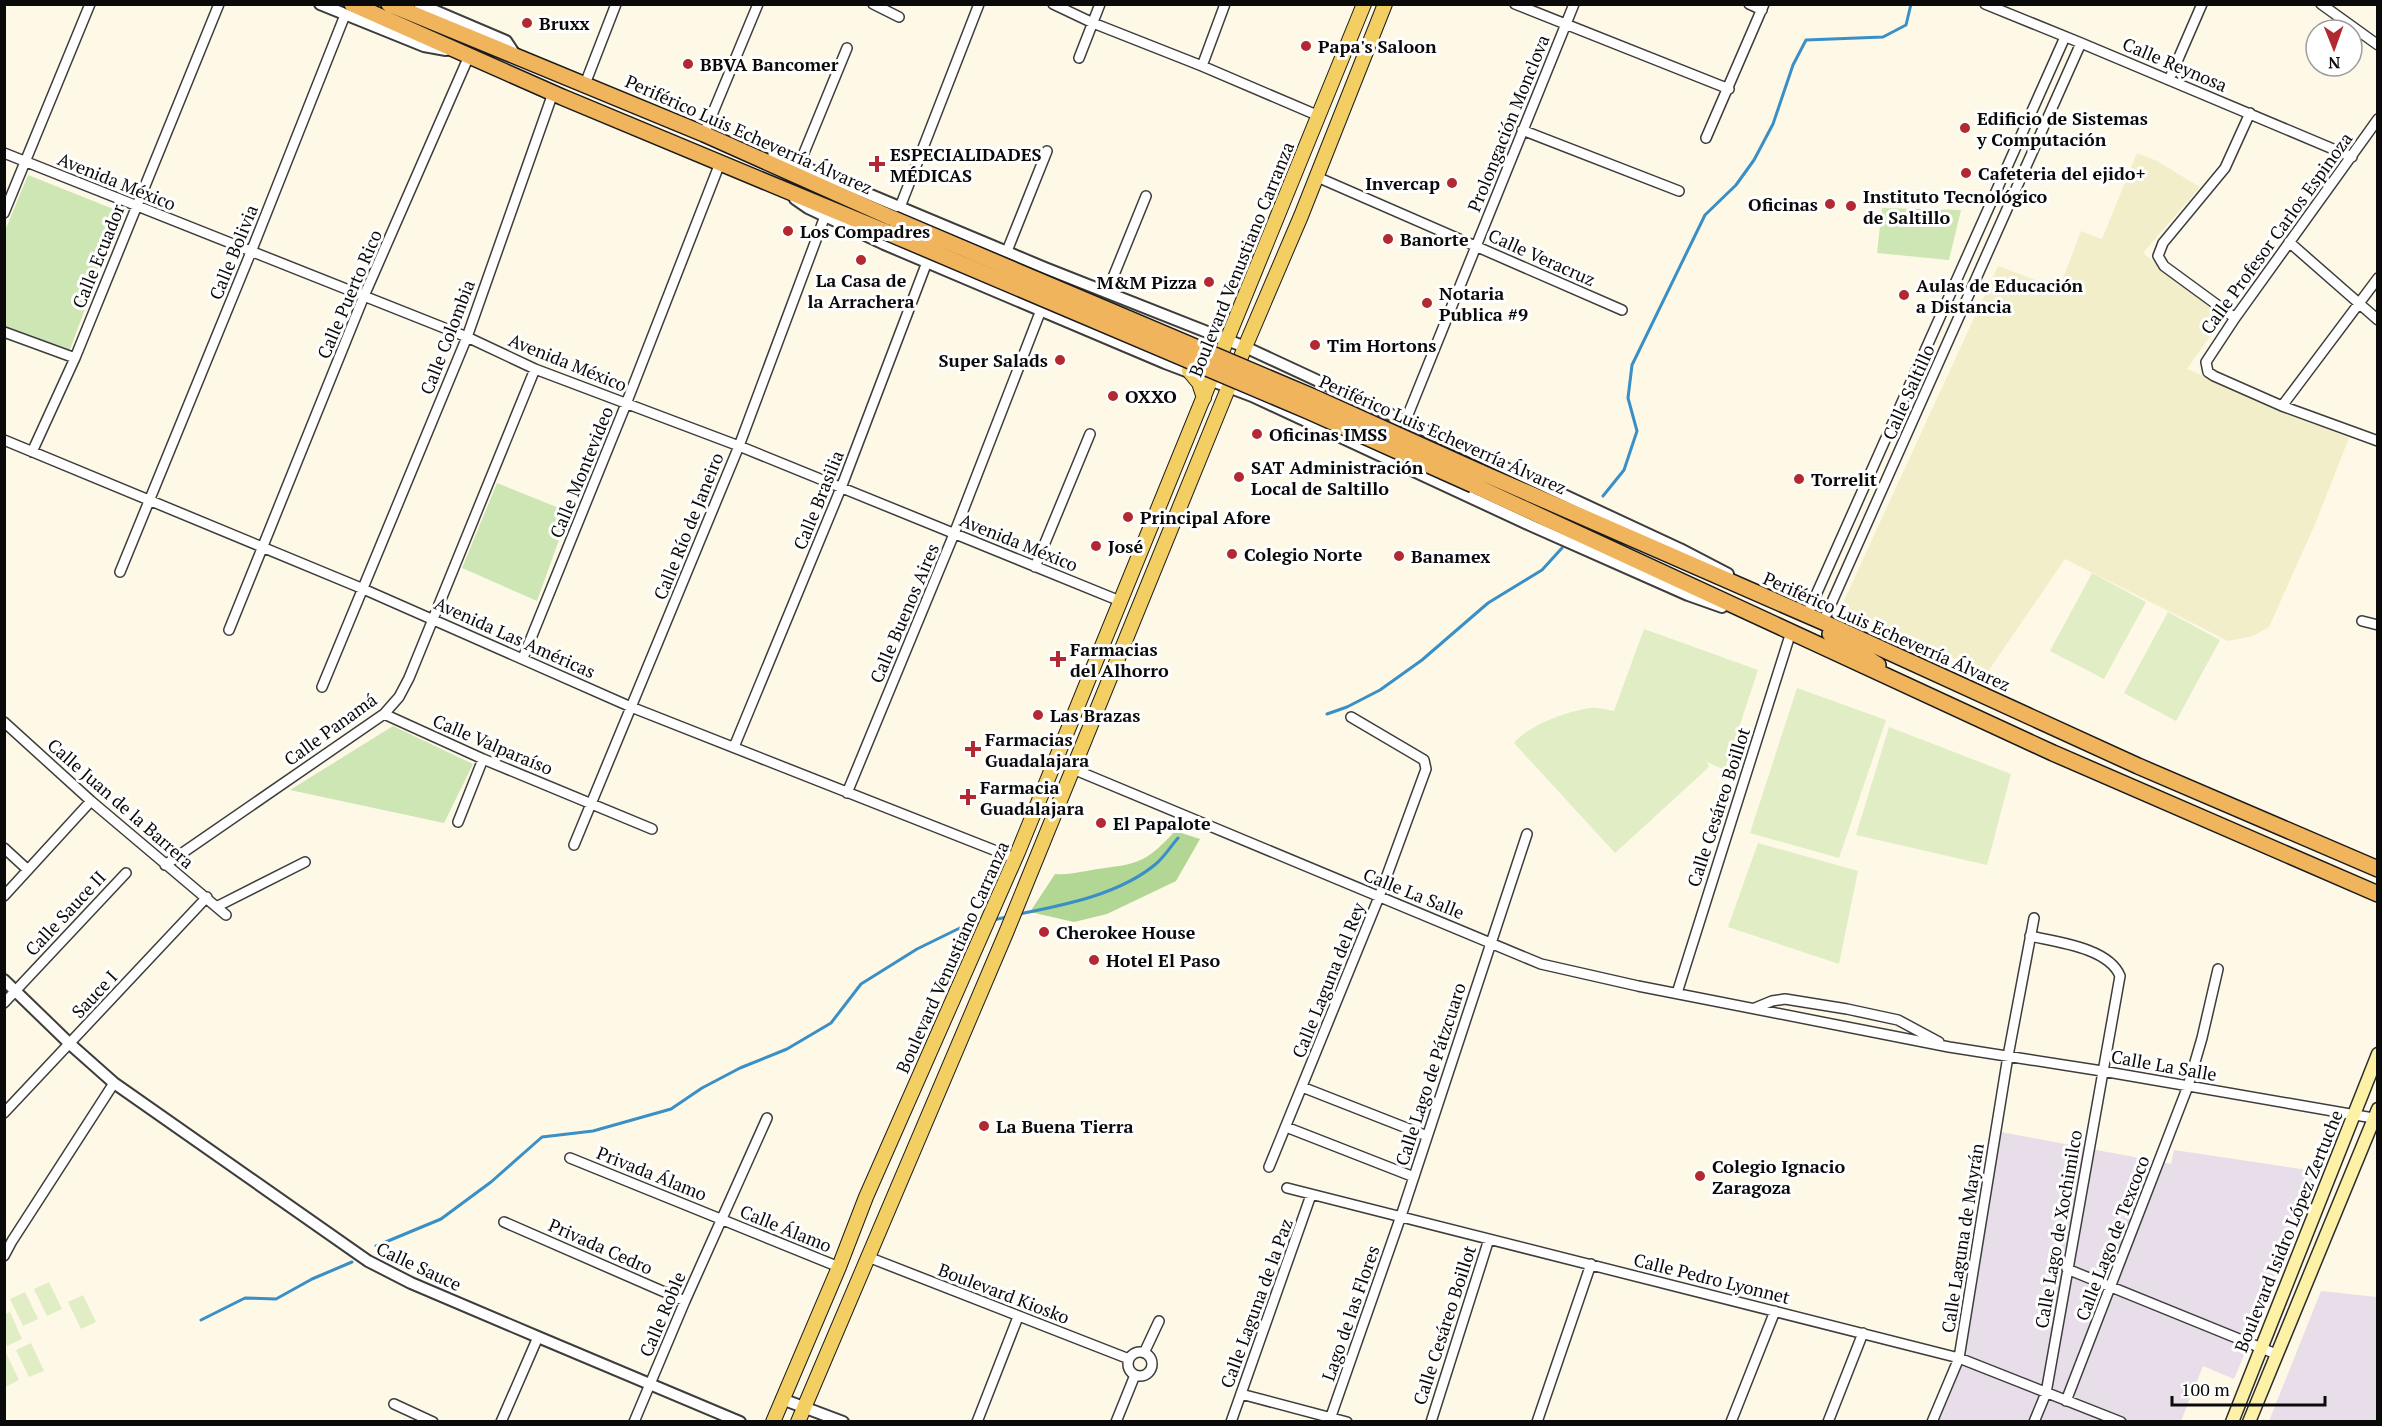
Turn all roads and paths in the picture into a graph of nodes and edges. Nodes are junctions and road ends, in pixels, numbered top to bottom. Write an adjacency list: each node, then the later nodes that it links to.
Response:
1 (90, 4): 49 (street)
2 (219, 4): 56 (street, Calle Ecuador)
3 (320, 4): 22 (street)
4 (389, 4): 32 (highway, Periférico Luis Echeverría Álvarez)
5 (419, 4): 32 (street)
6 (616, 4): 35 (street)
7 (758, 4): 42 (street)
8 (873, 4): 23 (street)
9 (979, 4): 59 (street)
10 (1053, 4): 24 (street)
11 (1100, 4): 24 (street)
12 (1226, 4): 33 (street)
13 (1364, 4): 39 (main road, Boulevard Venustiano Carranza)
14 (1385, 4): 52 (main road, Boulevard Venustiano Carranza)
15 (1515, 4): 25 (street)
16 (1574, 4): 25 (street, Prolongación Monclova)
17 (1749, 4): 21 (street)
18 (1985, 4): 26 (street, Calle Reynosa)
19 (2202, 4): 34 (street)
20 (2320, 4): 28 (street)
21 (1763, 7): 36 (street)
22 (349, 10): 30 (highway, Periférico Luis Echeverría Álvarez); 63 (street, Calle Bolivia)
23 (899, 17)
24 (1093, 23): 31 (street); 33 (street)
25 (1566, 26): 36 (street); 41 (street, Prolongación Monclova)
26 (2065, 37): 27 (street, Calle Reynosa); 106 (street, Calle Saltillo)
27 (2081, 42): 34 (street, Calle Reynosa); 109 (street, Calle Saltillo)
28 (2378, 45)
29 (847, 48): 51 (street)
30 (464, 54): 37 (highway, Periférico Luis Echeverría Álvarez); 67 (street, Calle Puerto Rico)
31 (1079, 58)
32 (518, 59): 35 (highway, Periférico Luis Echeverría Álvarez)
33 (1202, 66): 39 (street)
34 (2169, 80): 38 (street, Calle Reynosa)
35 (585, 84): 42 (highway, Periférico Luis Echeverría Álvarez)
36 (1729, 88): 44 (street)
37 (553, 93): 50 (highway, Periférico Luis Echeverría Álvarez); 75 (street, Calle Colombia)
38 (2250, 113): 48 (street, Calle Reynosa); 71 (street)
39 (1319, 116): 76 (main road, Boulevard Venustiano Carranza)
40 (2378, 119): 43 (street, Calle Profesor Carlos Espinoza)
41 (1522, 130): 53 (street); 61 (street, Prolongación Monclova)
42 (704, 134): 46 (highway, Periférico Luis Echeverría Álvarez)
43 (2373, 134): 48 (street, Calle Profesor Carlos Espinoza)
44 (1706, 138)
45 (1047, 151): 62 (street)
46 (747, 152): 51 (street); 59 (highway, Periférico Luis Echeverría Álvarez)
47 (4, 153): 49 (street, Avenida México)
48 (2352, 157): 60 (street, Calle Profesor Carlos Espinoza)
49 (25, 162): 56 (street, Avenida México); 57 (street)
50 (720, 163): 54 (highway, Periférico Luis Echeverría Álvarez); 87 (street, Calle Montevideo)
51 (800, 165): 59 (street)
52 (1317, 177): 61 (street, Calle Veracruz); 77 (main road, Boulevard Venustiano Carranza)
53 (1679, 191)
54 (789, 192): 58 (street, Periférico Luis Echeverría Álvarez); 59 (highway, Periférico Luis Echeverría Álvarez)
55 (1146, 196): 66 (street)
56 (135, 207): 63 (street, Avenida México); 78 (street, Calle Ecuador)
57 (4, 213)
58 (825, 216): 64 (street, Periférico Luis Echeverría Álvarez); 93 (street, Calle Río de Janeiro)
59 (894, 219): 62 (street); 95 (highway, Periférico Luis Echeverría Álvarez, bridge)
60 (2289, 242): 68 (street); 71 (street, Calle Profesor Carlos Espinoza)
61 (1476, 246): 70 (street, Calle Veracruz); 89 (street, Prolongación Monclova)
62 (1007, 251): 66 (street)
63 (251, 252): 67 (street, Avenida México); 97 (street, Calle Bolivia)
64 (927, 262): 69 (street, Periférico Luis Echeverría Álvarez); 96 (street, Calle Brasilia)
65 (2378, 278): 68 (street)
66 (1107, 292): 73 (street)
67 (364, 296): 75 (street, Avenida México); 99 (street, Calle Puerto Rico)
68 (2359, 303): 72 (street); 88 (street)
69 (1041, 310): 80 (street, Periférico Luis Echeverría Álvarez); 98 (street, Calle Buenos Aires)
70 (1622, 310)
71 (2235, 318): 88 (street, Calle Profesor Carlos Espinoza)
72 (2378, 320)
73 (1202, 331): 76 (street); 80 (street)
74 (4, 332): 78 (street)
75 (467, 337): 81 (street, Avenida México); 102 (street, Calle Colombia)
76 (1228, 340): 77 (street); 83 (main road, Boulevard Venustiano Carranza)
77 (1245, 347): 79 (street); 84 (main road, Boulevard Venustiano Carranza)
78 (75, 358): 94 (street, Calle Ecuador)
79 (1273, 359): 85 (street); 89 (street)
80 (1165, 363): 82 (street, Periférico Luis Echeverría Álvarez)
81 (535, 369): 87 (street, Avenida México); 107 (street, Calle Panamá)
82 (1189, 371): 83 (street, Periférico Luis Echeverría Álvarez); 86 (main road)
83 (1211, 380): 84 (street, Periférico Luis Echeverría Álvarez); 86 (main road, Boulevard Venustiano Carranza)
84 (1230, 387): 85 (street, Periférico Luis Echeverría Álvarez); 124 (main road, Boulevard Venustiano Carranza)
85 (1255, 397): 105 (street, Periférico Luis Echeverría Álvarez)
86 (1204, 398): 104 (main road, Boulevard Venustiano Carranza)
87 (626, 404): 93 (street, Avenida México); 113 (street, Calle Montevideo)
88 (2282, 406): 91 (street)
89 (1405, 422): 103 (street)
90 (1090, 435): 100 (street)
91 (2376, 437)
92 (4, 440): 94 (street, Avenida Las Américas)
93 (739, 446): 96 (street, Avenida México); 116 (street, Calle Río de Janeiro)
94 (32, 452): 97 (street, Avenida Las Américas)
95 (1476, 479): 103 (highway, Periférico Luis Echeverría Álvarez); 105 (highway, Periférico Luis Echeverría Álvarez)
96 (841, 488): 98 (street, Avenida México); 120 (street, Calle Brasilia)
97 (149, 501): 99 (street, Avenida Las Américas); 101 (street, Calle Bolivia)
98 (954, 534): 100 (street, Avenida México); 125 (street, Calle Buenos Aires)
99 (263, 546): 102 (street, Avenida Las Américas); 111 (street, Calle Puerto Rico)
100 (1035, 567): 104 (street, Avenida México)
101 (120, 572)
102 (361, 588): 107 (street, Avenida Las Américas); 115 (street, Calle Colombia)
103 (1750, 590): 106 (highway, Periférico Luis Echeverría Álvarez)
104 (1120, 601): 133 (main road, Boulevard Venustiano Carranza)
105 (1757, 615): 112 (highway, Periférico Luis Echeverría Álvarez)
106 (1807, 615): 109 (highway, Periférico Luis Echeverría Álvarez); 114 (highway)
107 (434, 620): 113 (street, Avenida Las Américas); 117 (street, Calle Panamá)
108 (2362, 621): 110 (street)
109 (1823, 622): 123 (highway, Periférico Luis Echeverría Álvarez)
110 (2378, 625)
111 (229, 630)
112 (1791, 632): 114 (highway, Periférico Luis Echeverría Álvarez); 151 (street, Calle Cesáreo Boillot)
113 (523, 658): 116 (street, Avenida Las Américas)
114 (1895, 681): 121 (highway, Periférico Luis Echeverría Álvarez)
115 (322, 687)
116 (631, 707): 120 (street, Avenida Las Américas); 127 (street, Calle Río de Janeiro)
117 (384, 714): 122 (street, Calle Valparaíso); 135 (street, Calle Panamá)
118 (1351, 717): 142 (street, Calle Laguna del Rey)
119 (4, 722): 126 (street, Calle Juan de la Barrera)
120 (734, 747): 125 (street, Avenida Las Américas)
121 (2053, 753): 123 (highway); 139 (highway, Periférico Luis Echeverría Álvarez)
122 (483, 759): 127 (street, Calle Valparaíso); 128 (street)
123 (2138, 766): 136 (highway, Periférico Luis Echeverría Álvarez)
124 (1073, 769): 142 (street, Calle La Salle); 179 (main road, Boulevard Venustiano Carranza)
125 (847, 793): 133 (street, Avenida Las Américas)
126 (92, 801): 135 (street, Calle Juan de la Barrera); 137 (street)
127 (591, 804): 129 (street, Calle Valparaíso); 131 (street, Calle Río de Janeiro)
128 (458, 822)
129 (652, 829)
130 (1527, 834): 147 (street, Calle Lago de Pátzcuaro)
131 (574, 844)
132 (4, 848): 137 (street)
133 (1014, 858): 181 (main road, Boulevard Venustiano Carranza)
134 (305, 862): 143 (street)
135 (165, 865): 141 (street, Calle Juan de la Barrera)
136 (2378, 868)
137 (28, 870): 140 (street)
138 (126, 873): 150 (street, Calle Sauce II)
139 (2378, 894)
140 (4, 896)
141 (207, 897): 143 (street, Calle Juan de la Barrera); 154 (street, Sauce I)
142 (1379, 897): 147 (street, Calle La Salle); 161 (street, Calle Laguna del Rey)
143 (218, 906): 144 (street, Calle Juan de la Barrera)
144 (226, 915)
145 (2034, 918): 146 (street, Calle Laguna de Mayrán)
146 (2030, 936): 157 (street, Calle Laguna de Mayrán); 158 (street, Calle Lago de Xochimilco)
147 (1490, 943): 151 (street, Calle La Salle); 167 (street, Calle Lago de Pátzcuaro)
148 (2218, 969): 160 (street, Calle Lago de Texcoco)
149 (4, 980): 150 (street, Calle Sauce)
150 (15, 991): 152 (street, Calle Sauce II); 154 (street, Calle Sauce)
151 (1677, 993): 153 (street, Calle La Salle)
152 (4, 1003)
153 (1755, 1008): 155 (street, Calle La Salle); 155 (street, Calle La Salle)
154 (70, 1044): 159 (street, Calle Sauce); 162 (street, Sauce I)
155 (1949, 1047): 157 (street, Calle La Salle)
156 (2378, 1054): 163 (main road, Boulevard Isidro López Zertuche)
157 (2008, 1056): 158 (street, Calle La Salle); 193 (street, Calle Laguna de Mayrán)
158 (2102, 1071): 160 (street, Calle La Salle); 182 (street, Calle Lago de Xochimilco)
159 (114, 1083): 176 (street); 189 (street, Calle Sauce)
160 (2188, 1086): 163 (street, Calle La Salle); 183 (street, Calle Lago de Texcoco)
161 (1302, 1088): 166 (street, Calle Laguna del Rey); 167 (street)
162 (4, 1113)
163 (2354, 1114): 164 (street, Calle La Salle); 190 (main road, Boulevard Isidro López Zertuche)
164 (2375, 1114): 192 (main road, Boulevard Isidro López Zertuche)
165 (767, 1118): 174 (street, Calle Roble)
166 (1286, 1127): 169 (street, Calle Laguna del Rey); 170 (street)
167 (1427, 1136): 170 (street, Calle Lago de Pátzcuaro)
168 (570, 1158): 174 (street, Privada Álamo)
169 (1269, 1167)
170 (1414, 1177): 173 (street, Calle Lago de Pátzcuaro)
171 (1287, 1188): 172 (street, Calle Pedro Lyonnet)
172 (1311, 1195): 173 (street, Calle Pedro Lyonnet); 198 (street, Calle Laguna de la Paz)
173 (1401, 1216): 177 (street, Calle Pedro Lyonnet); 203 (street, Lago de las Flores)
174 (721, 1220): 181 (street, Calle Álamo); 184 (street, Calle Roble)
175 (504, 1222): 184 (street, Privada Cedro)
176 (8, 1237): 178 (street)
177 (1490, 1239): 180 (street, Calle Pedro Lyonnet); 215 (street, Calle Cesáreo Boillot)
178 (4, 1256)
179 (868, 1257): 186 (street, Boulevard Kiosko); 202 (main road, Boulevard Venustiano Carranza)
180 (1591, 1264): 185 (street, Calle Pedro Lyonnet); 216 (street)
181 (839, 1267): 199 (main road, Boulevard Venustiano Carranza)
182 (2067, 1269): 183 (street); 197 (street, Calle Lago de Xochimilco)
183 (2112, 1286): 190 (street); 200 (street, Calle Lago de Texcoco)
184 (685, 1301): 196 (street, Calle Roble)
185 (1774, 1311): 188 (street, Calle Pedro Lyonnet); 217 (street)
186 (1018, 1317): 194 (street, Boulevard Kiosko); 211 (street)
187 (1159, 1321): 191 (street)
188 (1863, 1333): 193 (street, Calle Pedro Lyonnet); 218 (street)
189 (537, 1337): 196 (street, Calle Sauce); 205 (street)
190 (2262, 1348): 192 (street); 222 (main road, Boulevard Isidro López Zertuche)
191 (1144, 1353): 194 (street); 195 (street)
192 (2276, 1354): 223 (main road, Boulevard Isidro López Zertuche)
193 (1959, 1358): 197 (street, Calle Pedro Lyonnet); 219 (street, Calle Laguna de Mayrán)
194 (1130, 1359): 195 (street)
195 (1135, 1375): 212 (street)
196 (650, 1385): 206 (street, Calle Roble); 207 (street, Calle Sauce)
197 (2046, 1393): 200 (street, Calle Pedro Lyonnet); 220 (street, Calle Lago de Xochimilco)
198 (1241, 1394): 203 (street); 213 (street, Calle Laguna de la Paz)
199 (782, 1399): 202 (street); 208 (main road, Boulevard Venustiano Carranza)
200 (2066, 1401): 221 (street, Calle Pedro Lyonnet)
201 (394, 1404): 204 (street)
202 (803, 1407): 209 (main road, Boulevard Venustiano Carranza); 210 (street)
203 (1330, 1419): 214 (street)
204 (433, 1422)
205 (501, 1422)
206 (634, 1422)
207 (740, 1422)
208 (773, 1422)
209 (798, 1422)
210 (843, 1422)
211 (977, 1422)
212 (1116, 1422)
213 (1231, 1422)
214 (1347, 1422)
215 (1431, 1422)
216 (1537, 1422)
217 (1731, 1422)
218 (1828, 1422)
219 (1932, 1422)
220 (2034, 1422)
221 (2121, 1422)
222 (2232, 1422)
223 (2249, 1422)

